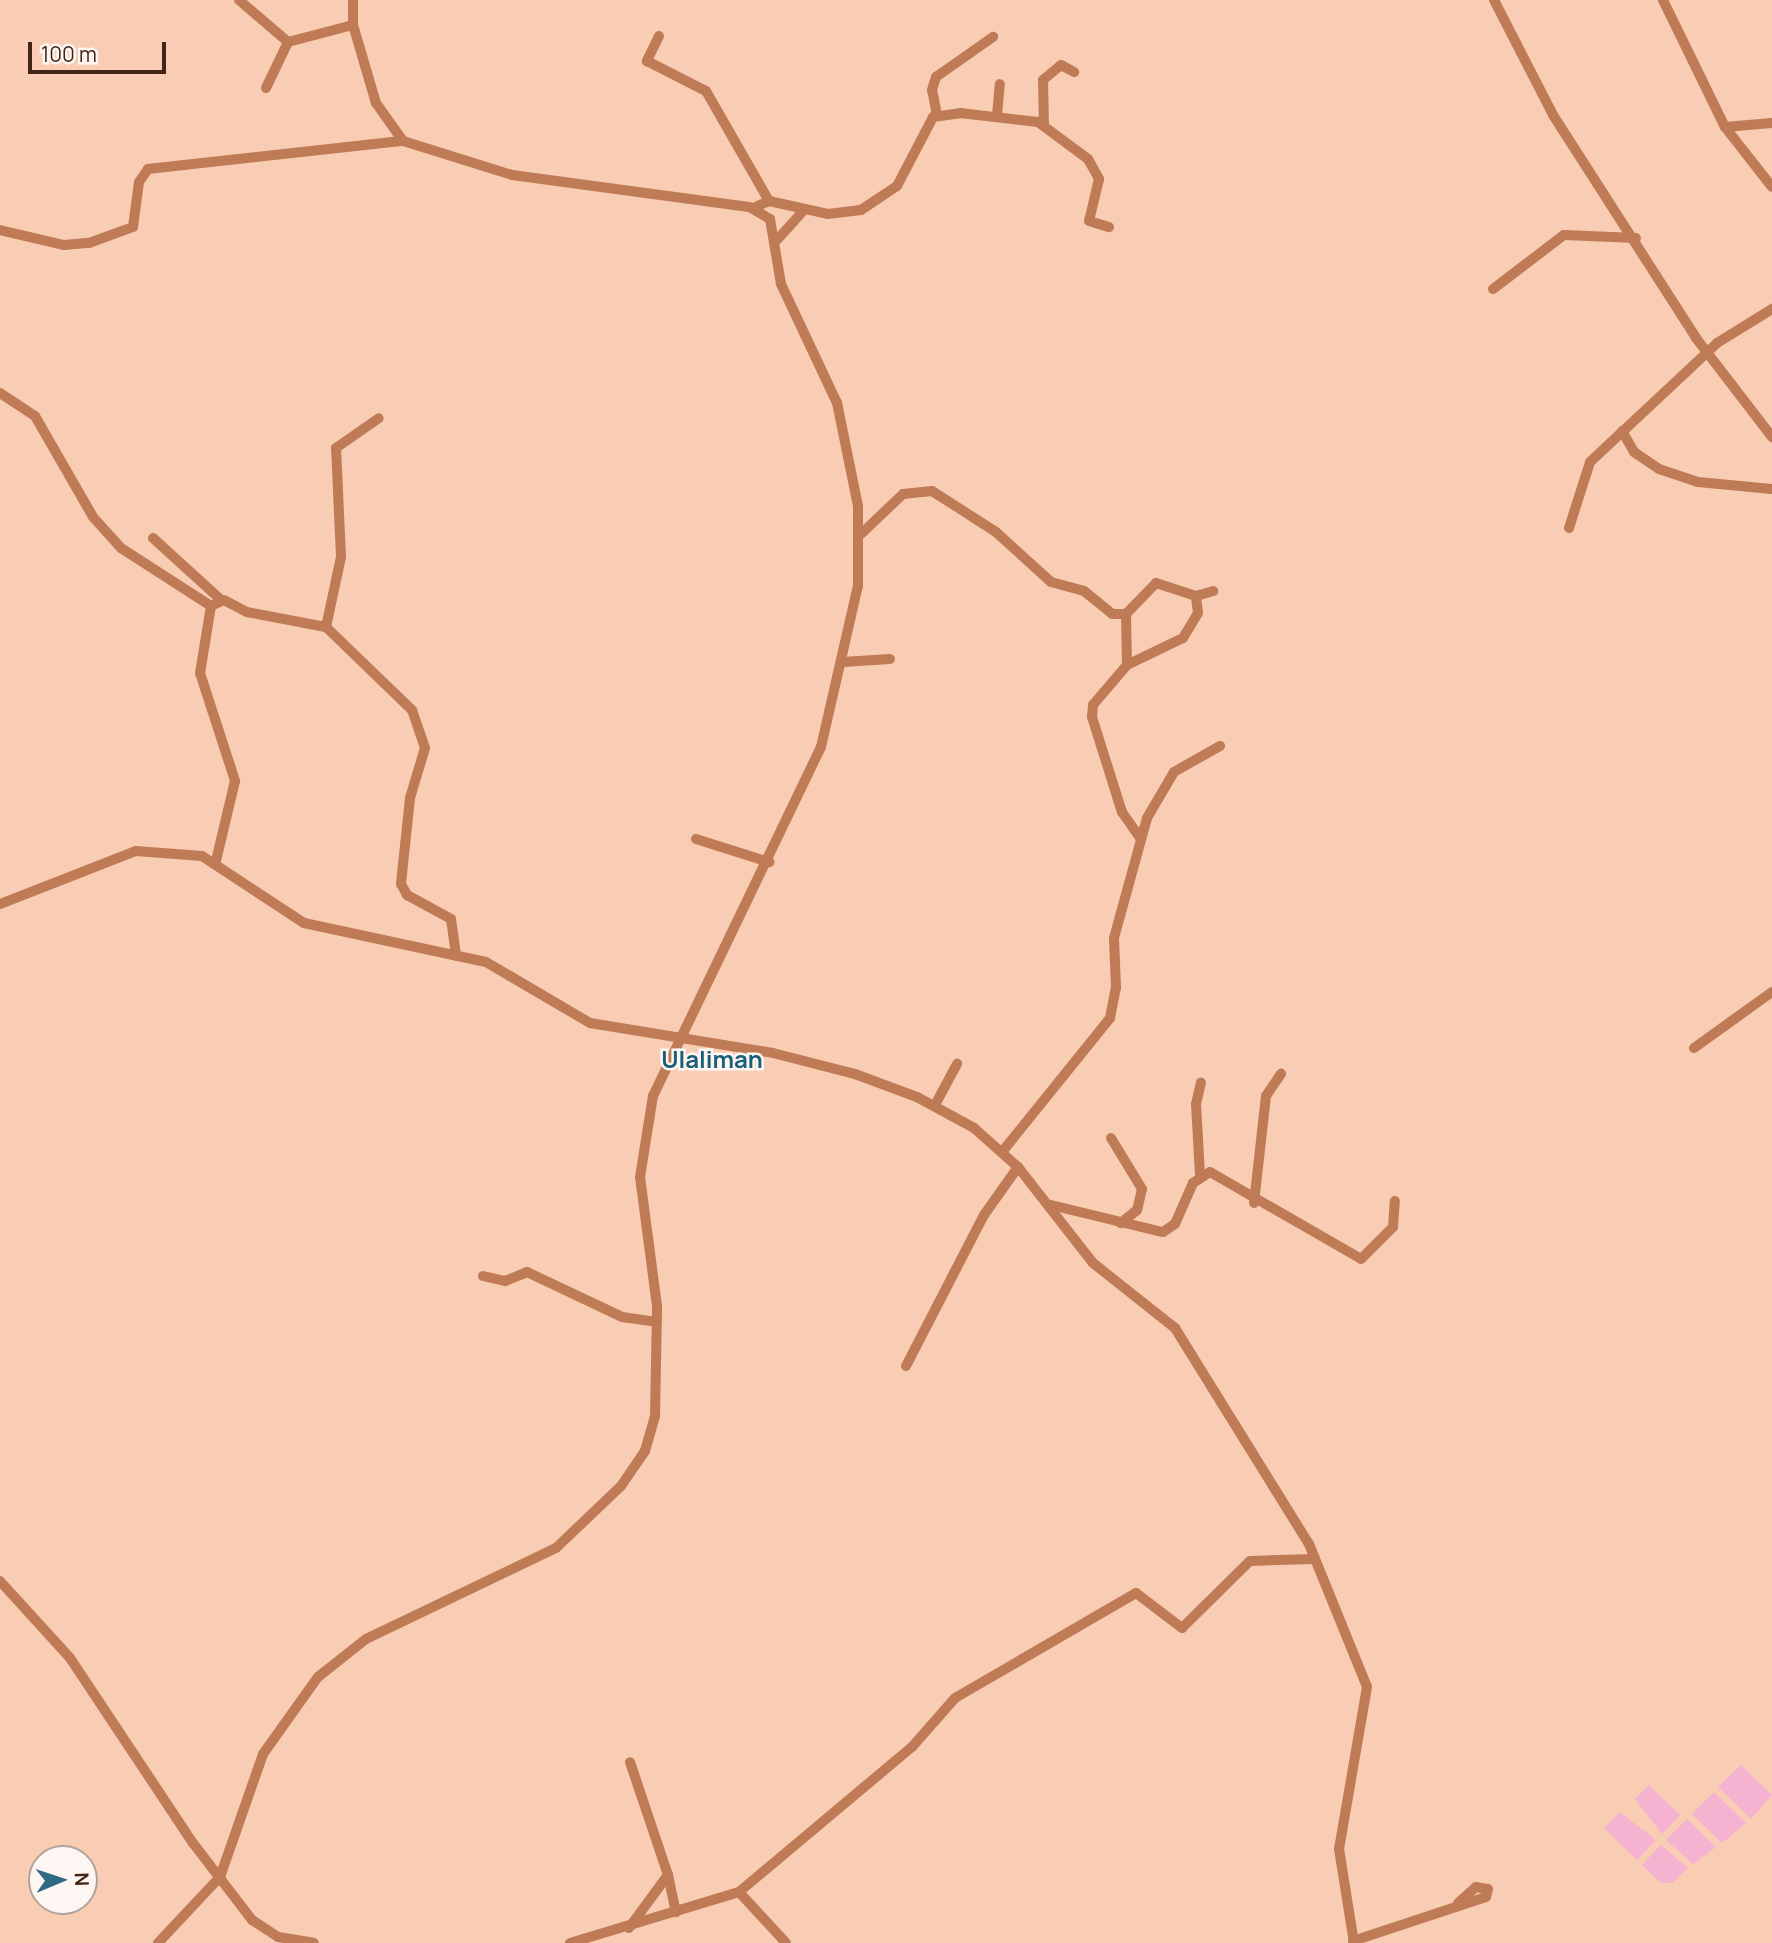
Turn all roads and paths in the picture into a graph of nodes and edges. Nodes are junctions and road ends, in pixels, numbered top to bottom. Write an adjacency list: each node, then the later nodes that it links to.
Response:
1 (239, 0): 8 (street)
2 (353, 0): 5 (street)
3 (1494, 0): 26 (street)
4 (1663, 0): 16 (street)
5 (353, 25): 8 (street); 18 (street)
6 (659, 36): 21 (street)
7 (993, 37): 12 (street)
8 (288, 42): 11 (street)
9 (1074, 72): 15 (street)
10 (1000, 84): 13 (street)
11 (266, 88)
12 (937, 115): 13 (street); 23 (street)
13 (997, 116): 15 (street)
14 (1772, 123): 17 (street)
15 (1044, 126): 24 (street)
16 (1725, 127): 17 (street); 19 (street)
17 (1749, 129): 19 (street)
18 (403, 141): 22 (street); 25 (street)
19 (1737, 145): 20 (street)
20 (1772, 187)
21 (769, 201): 22 (street); 23 (street)
22 (753, 208): 27 (street)
23 (803, 211): 27 (street)
24 (1109, 227)
25 (0, 230)
26 (1636, 238): 28 (street); 30 (street)
27 (776, 241): 37 (street)
28 (1493, 289)
29 (1772, 309): 30 (street)
30 (1707, 354): 33 (street); 34 (street)
31 (0, 393): 41 (street)
32 (379, 418): 43 (street)
33 (1622, 431): 35 (street); 36 (street)
34 (1772, 437)
35 (1772, 489)
36 (1569, 527)
37 (861, 534): 42 (street); 45 (street)
38 (153, 538): 41 (street)
39 (1213, 591): 40 (street)
40 (1196, 596): 42 (street); 46 (street)
41 (216, 603): 43 (street); 50 (street)
42 (1126, 614): 46 (street)
43 (326, 627): 53 (street)
44 (890, 659): 45 (street)
45 (843, 662): 51 (street)
46 (1127, 665): 49 (street)
47 (1220, 746): 49 (street)
48 (696, 839): 51 (street)
49 (1141, 839): 62 (street)
50 (216, 861): 52 (street); 53 (street)
51 (769, 862): 55 (street)
52 (0, 904)
53 (456, 956): 55 (street)
54 (1772, 992): 56 (street)
55 (681, 1041): 60 (street); 70 (street)
56 (1694, 1048)
57 (957, 1064): 60 (street)
58 (1280, 1074): 66 (street)
59 (1201, 1083): 64 (street)
60 (935, 1105): 62 (street)
61 (1111, 1138): 68 (street)
62 (1002, 1152): 63 (street)
63 (1018, 1167): 67 (street); 71 (street)
64 (1200, 1175): 66 (street); 68 (street)
65 (1395, 1201): 66 (street)
66 (1254, 1203)
67 (1051, 1205): 68 (street); 72 (street)
68 (1121, 1223)
69 (483, 1276): 70 (street)
70 (657, 1322): 76 (street)
71 (906, 1366)
72 (1314, 1559): 77 (street); 81 (street)
73 (0, 1581): 76 (street)
74 (630, 1762): 75 (street)
75 (668, 1875): 79 (street); 80 (street)
76 (220, 1877): 82 (street); 83 (street)
77 (739, 1892): 79 (street); 85 (street)
78 (1458, 1903): 81 (street)
79 (676, 1912): 80 (street)
80 (629, 1928): 84 (street)
81 (1354, 1942)
82 (158, 1943)
83 (314, 1943)
84 (570, 1943)
85 (786, 1943)

